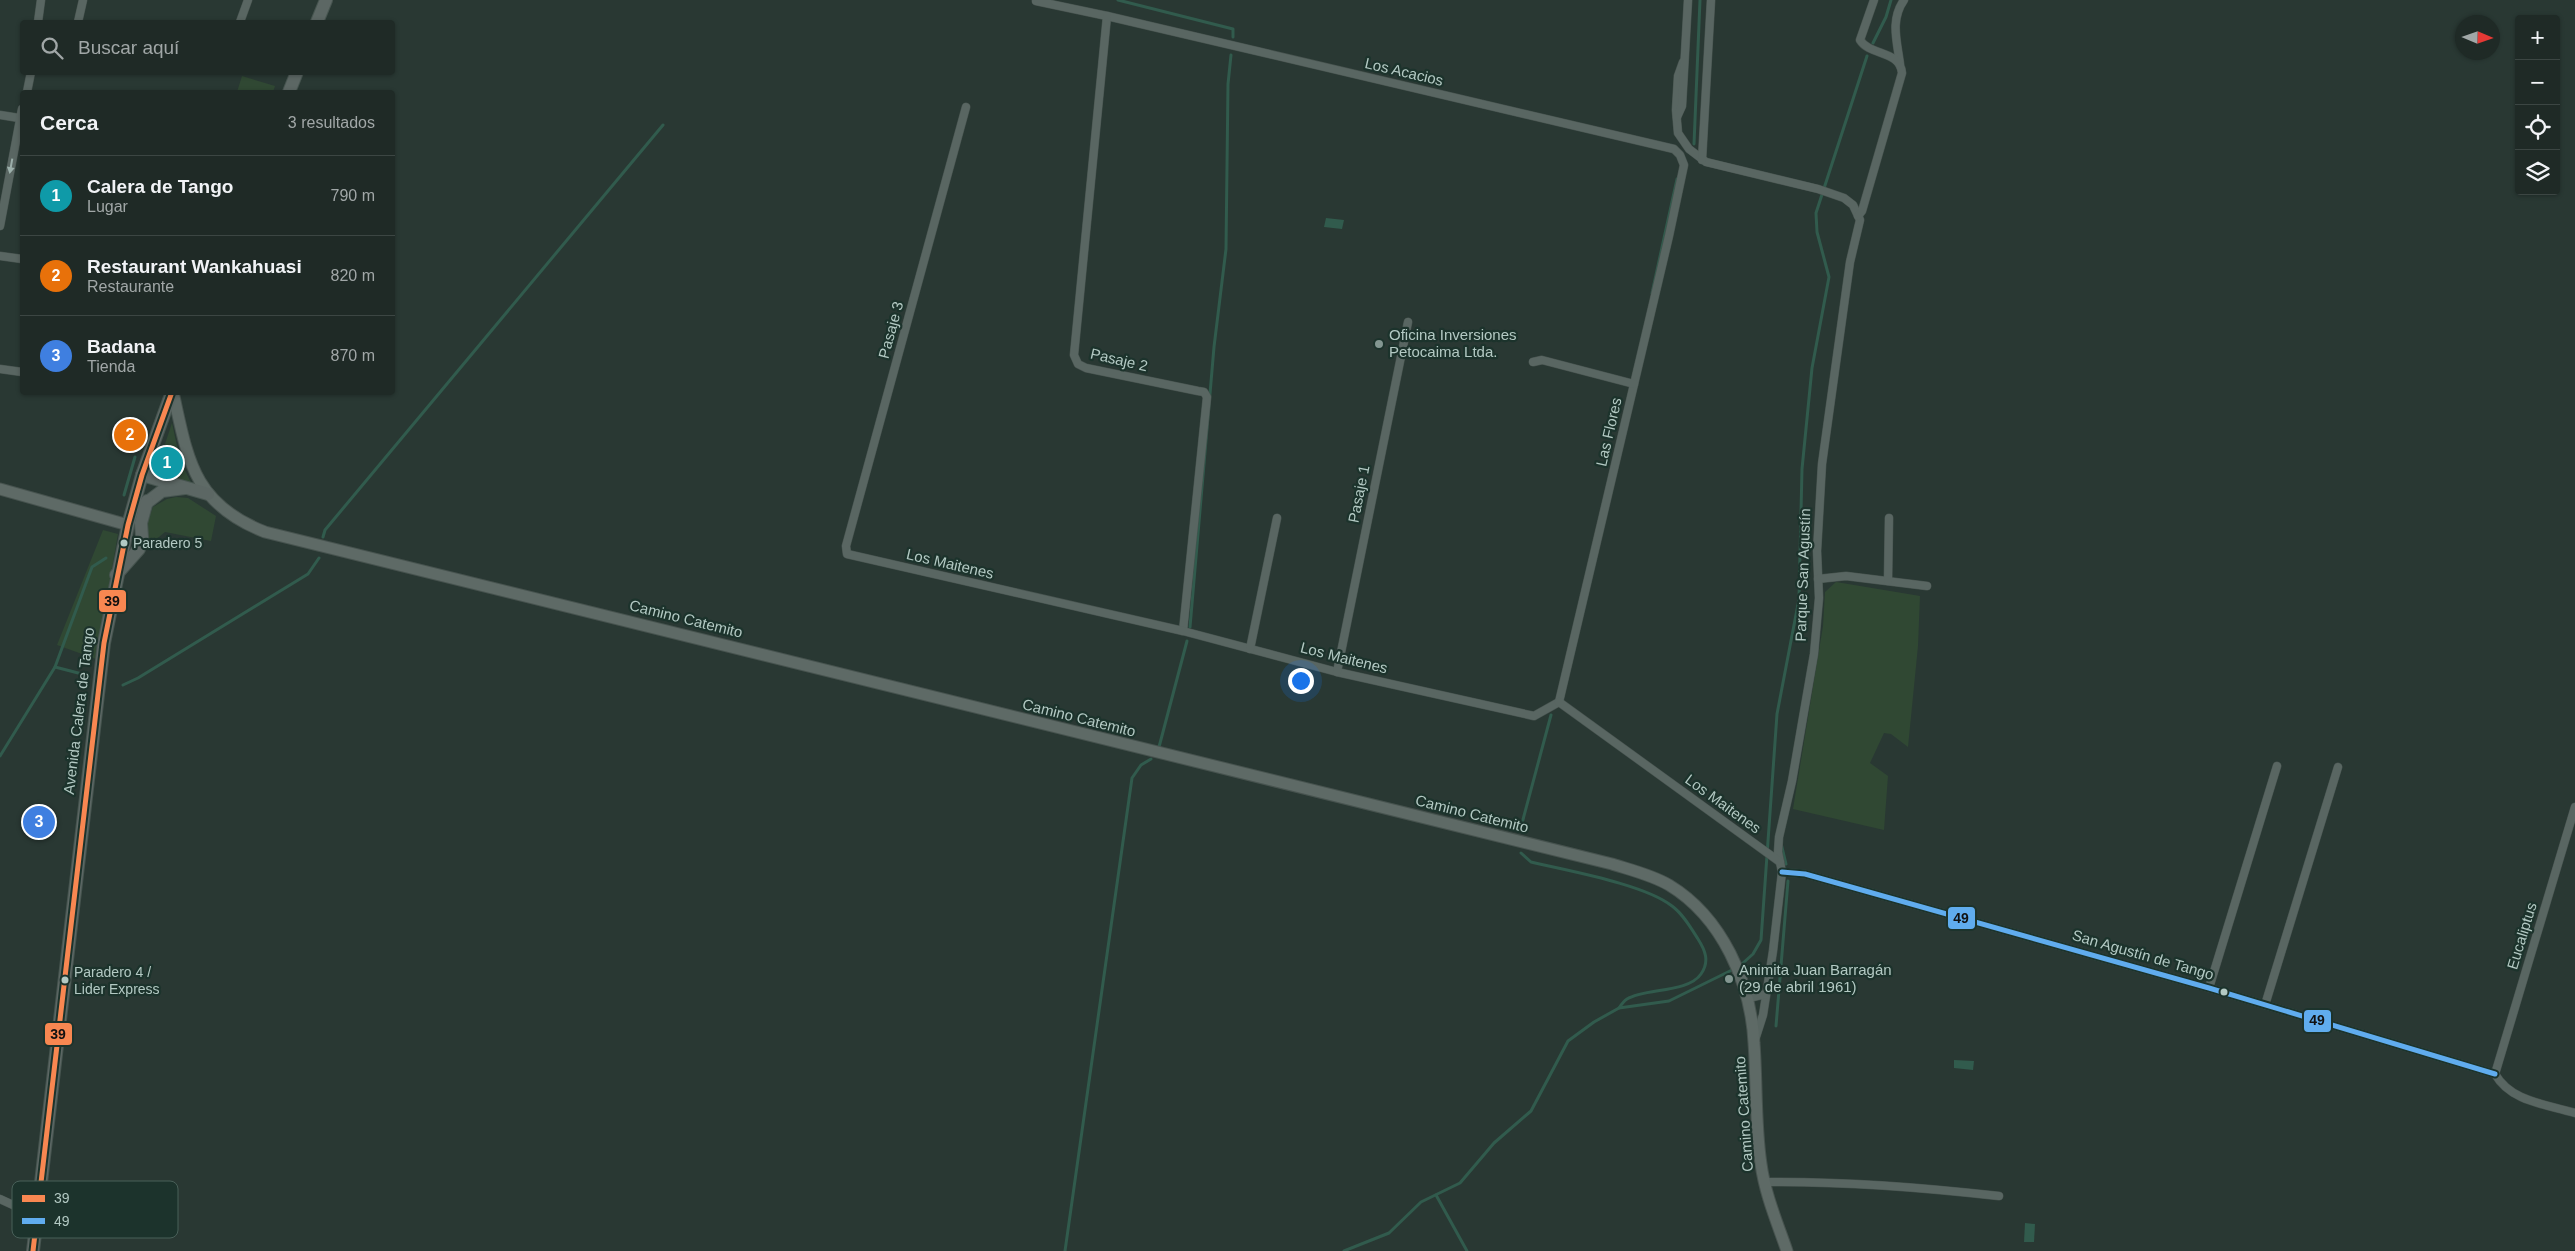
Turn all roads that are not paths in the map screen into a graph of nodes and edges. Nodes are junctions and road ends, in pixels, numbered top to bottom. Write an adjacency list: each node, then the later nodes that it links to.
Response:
1 (41, 0): 11 (street)
2 (83, 0): 12 (street)
3 (248, 0): 13 (street)
4 (1688, 0): 23 (street)
5 (1711, 0): 23 (street)
6 (1874, 0): 15 (street)
7 (1904, 0): 15 (street, Parque San Agustín)
8 (323, 1): 14 (main road)
9 (1036, 1): 10 (street, Los Acacios)
10 (1106, 16): 24 (street, Los Acacios); 50 (street, Pasaje 2)
11 (38, 20)
12 (78, 20)
13 (241, 20)
14 (318, 20)
15 (1900, 64): 25 (street, Parque San Agustín)
16 (30, 75): 18 (street)
17 (296, 75): 19 (main road)
18 (27, 90)
19 (290, 90)
20 (966, 107): 45 (street, Pasaje 3)
21 (0, 116): 22 (street)
22 (20, 118): 26 (street, one-way to 26)
23 (1702, 160): 25 (street)
24 (1684, 168): 33 (street, Las Flores)
25 (1858, 216): 47 (street, Parque San Agustín)
26 (0, 226)
27 (0, 256): 28 (street)
28 (20, 259)
29 (1408, 322): 52 (street, Pasaje 1)
30 (1533, 362): 33 (street)
31 (0, 369): 32 (street)
32 (20, 372)
33 (1634, 384): 53 (street, Las Flores)
34 (171, 395): 36 (main road, Avenida Calera de Tango)
35 (173, 395): 39 (main road, Camino Catemito)
36 (142, 475): 37 (main road); 43 (main road, Avenida Calera de Tango)
37 (184, 488): 39 (main road); 40 (main road)
38 (0, 489): 43 (main road)
39 (208, 494): 60 (main road, Camino Catemito)
40 (147, 500): 43 (main road); 44 (main road)
41 (1277, 518): 51 (street)
42 (1890, 518): 48 (street)
43 (128, 525): 44 (main road); 46 (main road, Avenida Calera de Tango)
44 (142, 537): 46 (main road)
45 (854, 556): 50 (street, Los Maitenes)
46 (116, 576): 66 (main road, Avenida Calera de Tango)
47 (1818, 578): 48 (street); 57 (street, Parque San Agustín)
48 (1888, 581): 49 (street)
49 (1927, 586)
50 (1184, 631): 51 (street, Los Maitenes)
51 (1250, 649): 52 (street, Los Maitenes)
52 (1337, 672): 53 (street, Los Maitenes)
53 (1559, 702): 57 (street, Los Maitenes)
54 (2277, 766): 59 (street)
55 (2338, 767): 62 (street)
56 (2575, 807): 64 (street, Eucaliptus)
57 (1780, 862): 58 (street, Parque San Agustín)
58 (1782, 872): 59 (street, San Agustín de Tango); 61 (street, Parque San Agustín)
59 (2209, 988): 62 (street, San Agustín de Tango)
60 (1747, 993): 61 (street); 63 (main road, Camino Catemito)
61 (1766, 994): 63 (street, Parque San Agustín)
62 (2265, 1005): 64 (street, San Agustín de Tango)
63 (1754, 1042): 67 (main road, Camino Catemito)
64 (2495, 1074): 65 (street)
65 (2575, 1112)
66 (41, 1181)
67 (1764, 1182): 68 (street); 73 (main road, Camino Catemito)
68 (1999, 1196)
69 (0, 1199): 70 (street)
70 (12, 1205)
71 (34, 1238): 72 (main road, Avenida Calera de Tango)
72 (33, 1251)
73 (1787, 1251)

